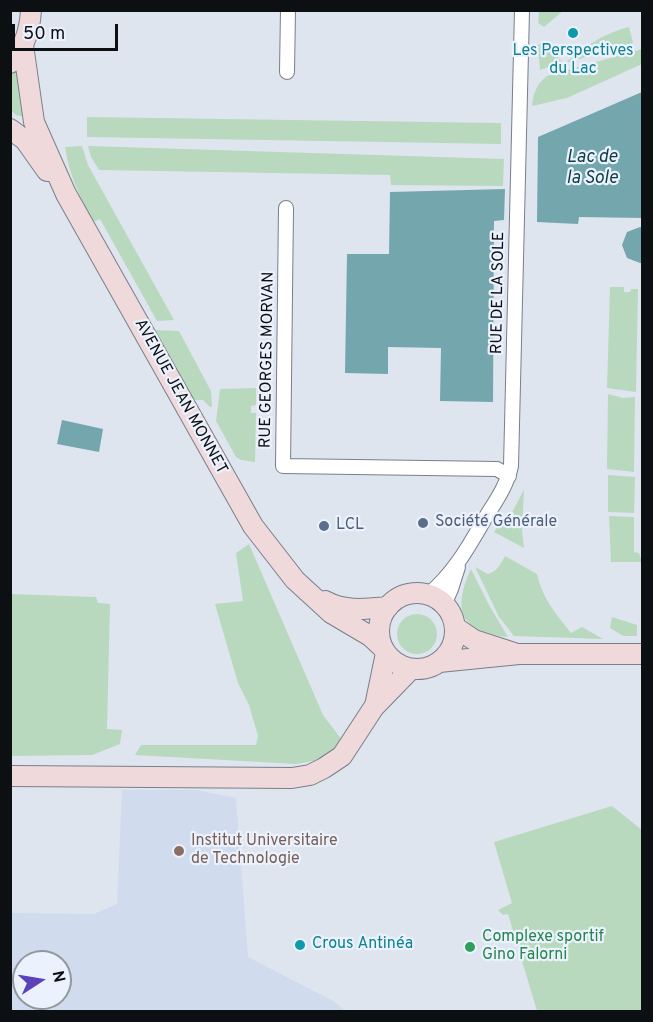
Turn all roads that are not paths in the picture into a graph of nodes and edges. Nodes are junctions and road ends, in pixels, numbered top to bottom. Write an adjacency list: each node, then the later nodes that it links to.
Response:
1 (288, 10): 6 (street)
2 (522, 10): 10 (street, RUE DE LA SOLE)
3 (33, 15): 4 (street)
4 (23, 45): 5 (street); 8 (street, AVENUE JEAN MONNET)
5 (10, 63)
6 (287, 72)
7 (10, 129): 8 (street, AVENUE JEAN MONNET)
8 (66, 194): 11 (street, AVENUE JEAN MONNET)
9 (286, 208): 10 (street, RUE GEORGES MORVAN)
10 (509, 476): 12 (street, RUE DE LA SOLE)
11 (307, 591): 13 (street, AVENUE JEAN MONNET); 15 (street, AVENUE JEAN MONNET)
12 (436, 600): 13 (street); 14 (street)
13 (388, 607): 15 (street)
14 (455, 627): 16 (street); 18 (street)
15 (385, 651): 19 (street); 20 (street)
16 (519, 654): 17 (street); 18 (street)
17 (642, 654)
18 (439, 662): 19 (street)
19 (411, 669): 20 (street)
20 (374, 707): 21 (street)
21 (10, 776)

